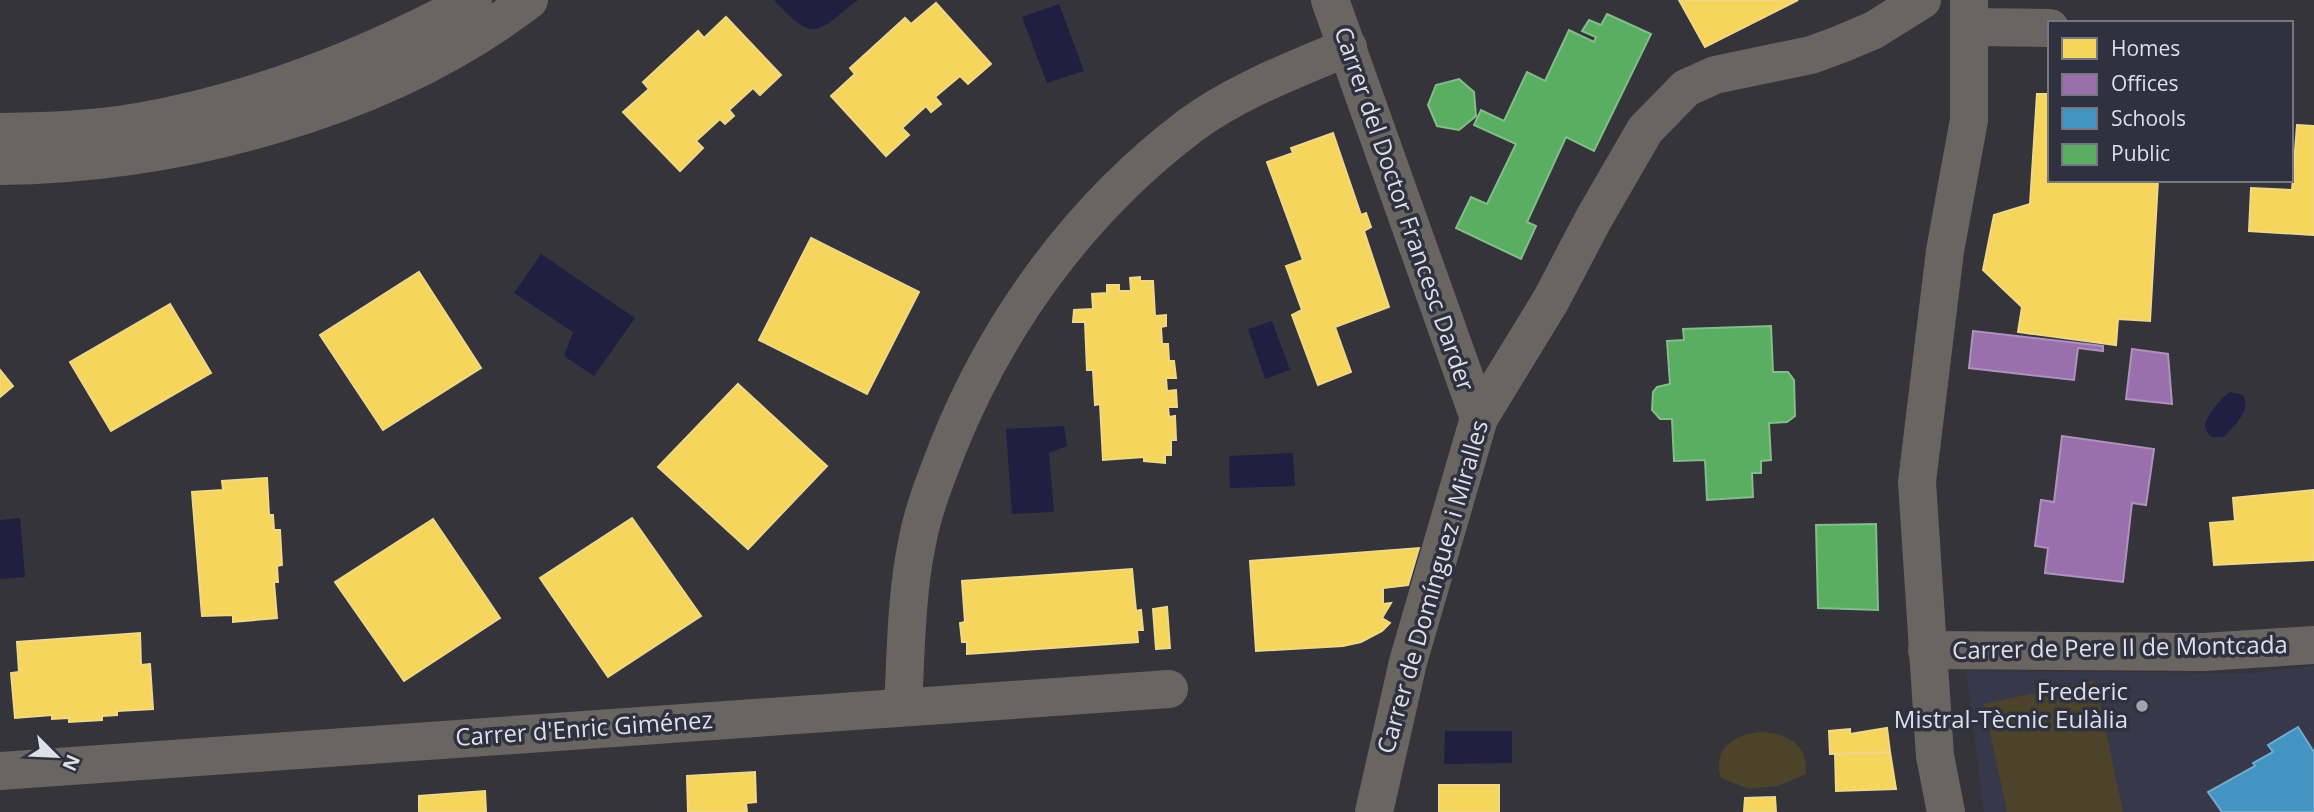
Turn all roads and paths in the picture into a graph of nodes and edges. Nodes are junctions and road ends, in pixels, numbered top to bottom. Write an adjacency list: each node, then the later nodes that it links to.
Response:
1 (473, 0): 7 (street)
2 (529, 0): 7 (street)
3 (1330, 0): 8 (street, Carrer del Doctor Francesc Darder)
4 (1922, 0): 11 (street, Carrer de Domínguez i Miralles)
5 (1970, 13): 6 (street); 13 (street)
6 (2048, 28)
7 (418, 31): 9 (street); 10 (street)
8 (1348, 47): 11 (street, Carrer del Doctor Francesc Darder); 15 (street)
9 (0, 132)
10 (0, 166)
11 (1479, 418): 17 (street, Carrer de Domínguez i Miralles)
12 (2314, 645): 13 (street, Carrer de Pere II de Montcada)
13 (1927, 650): 18 (street)
14 (1169, 689): 15 (street, Carrer d'Enric Giménez)
15 (903, 706): 16 (street, Carrer d'Enric Giménez)
16 (0, 771)
17 (1374, 812)
18 (1946, 812)

